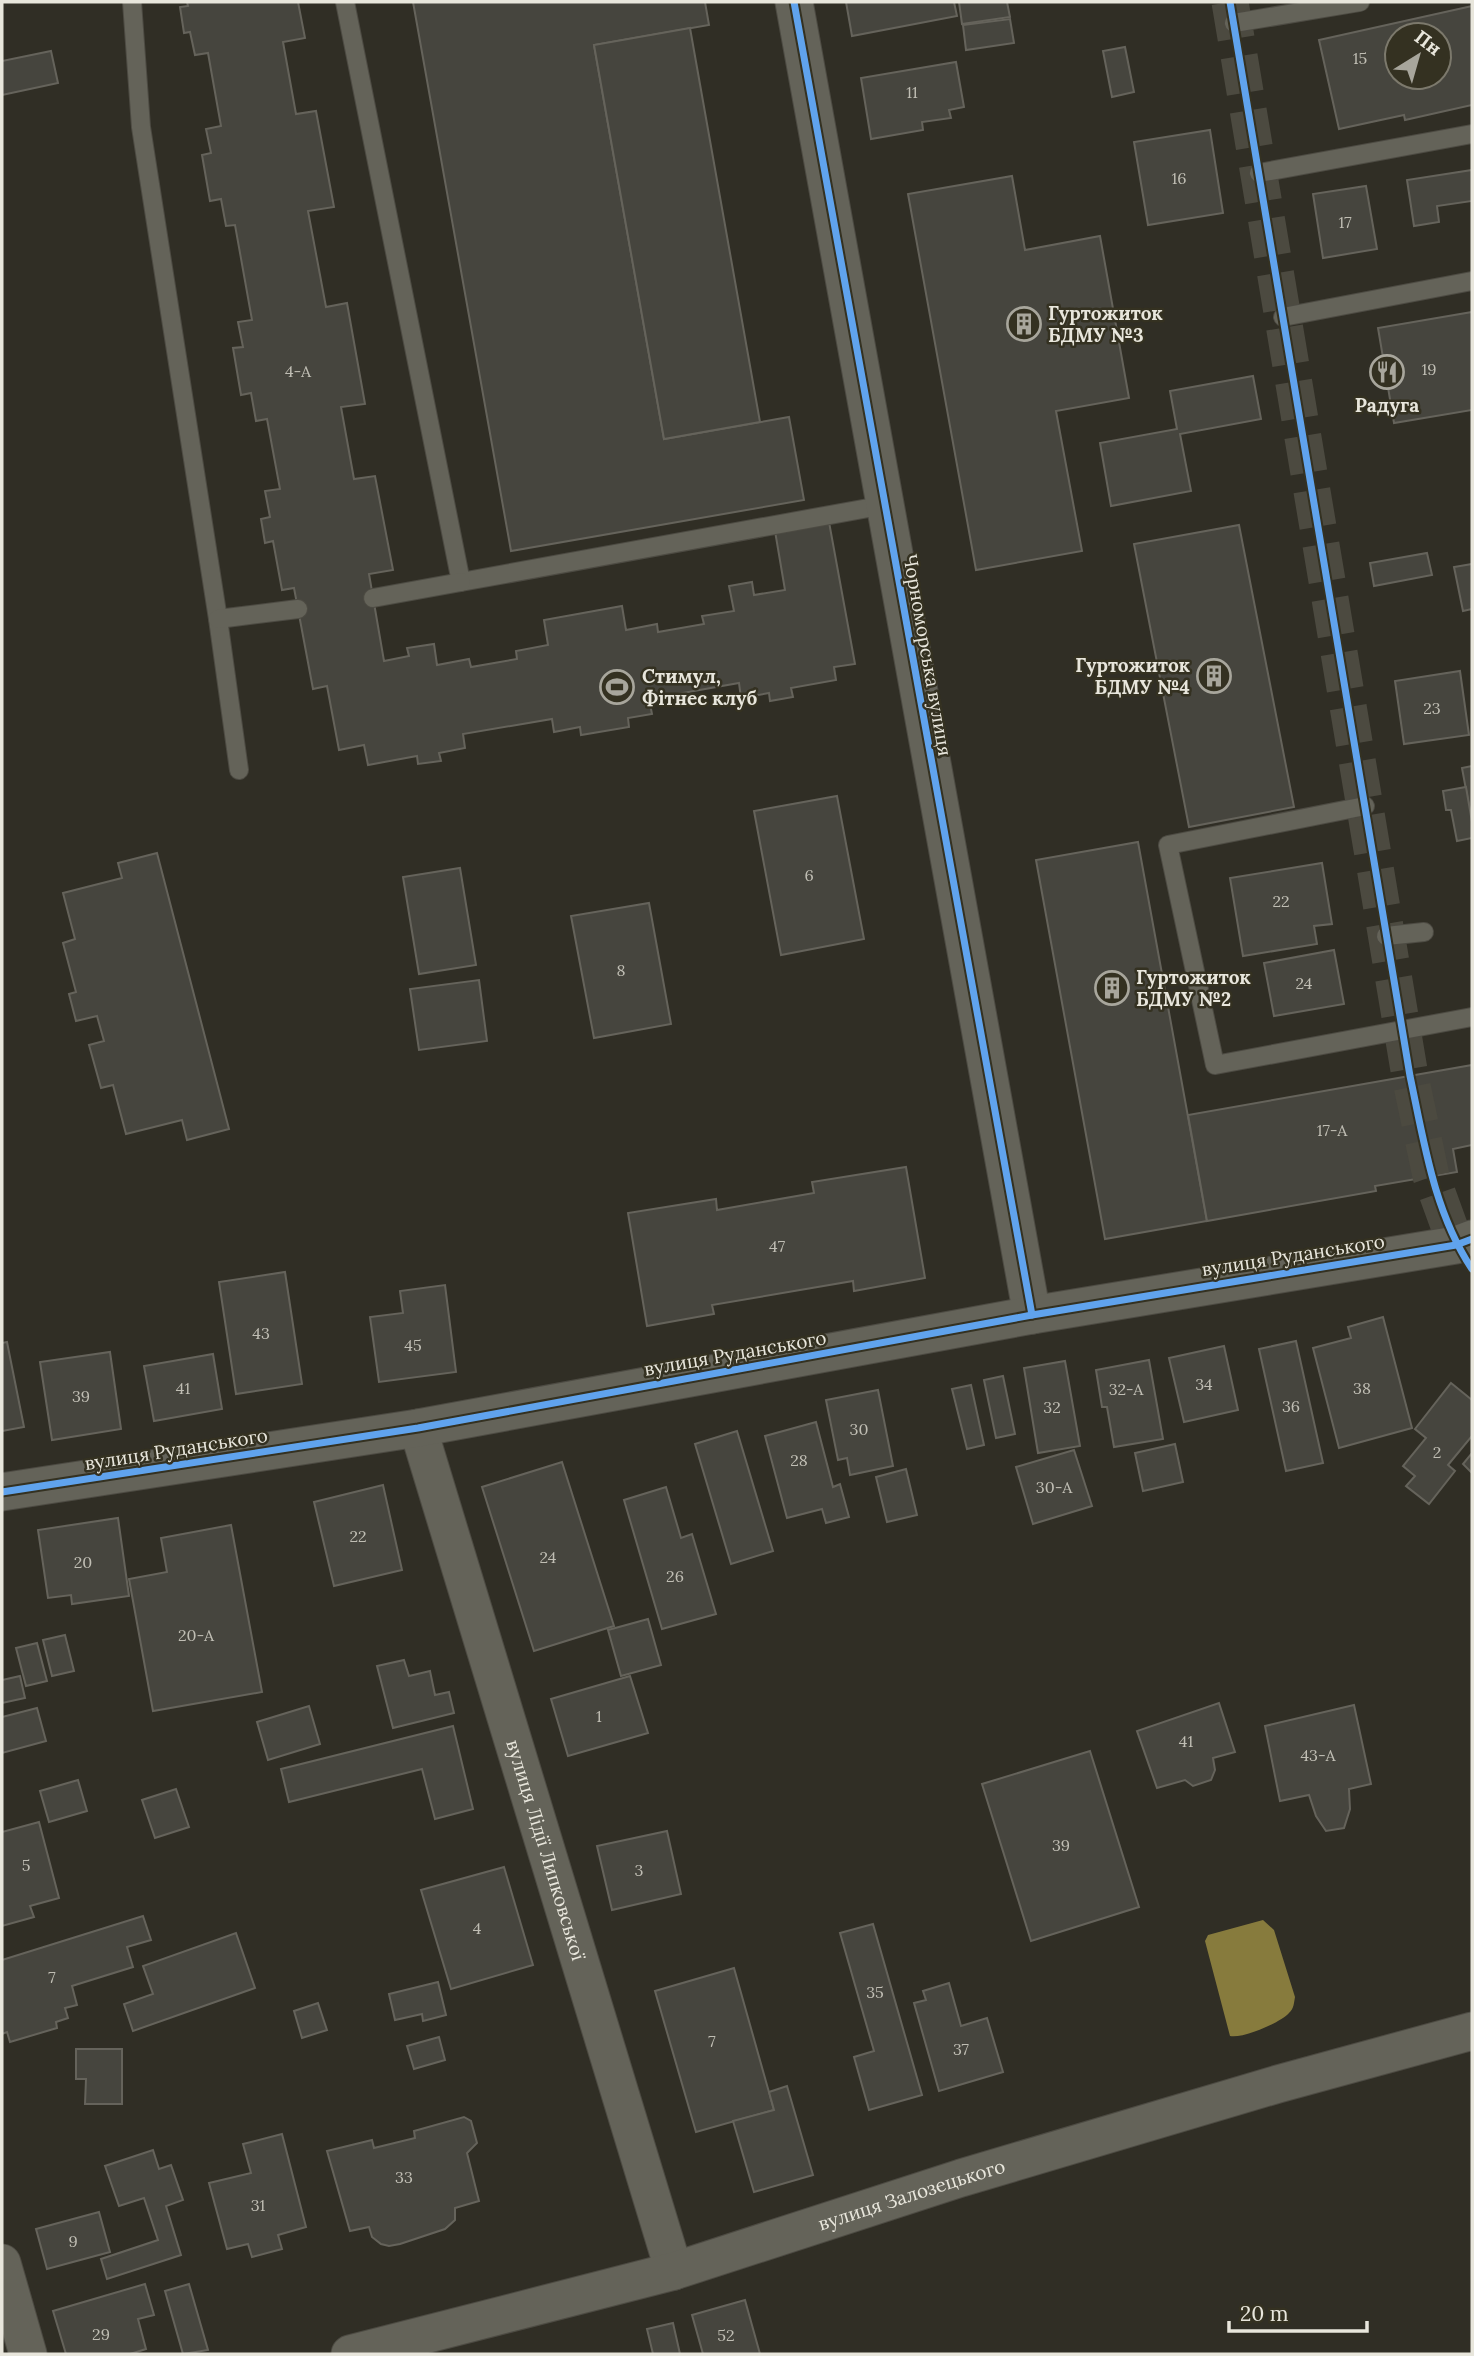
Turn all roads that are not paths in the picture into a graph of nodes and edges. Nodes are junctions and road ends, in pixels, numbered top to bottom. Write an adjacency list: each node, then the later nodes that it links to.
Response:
1 (132, 2): 14 (lane)
2 (345, 2): 11 (lane)
3 (794, 2): 10 (street, Чорноморська вулиця)
4 (1360, 2): 5 (lane)
5 (1234, 23)
6 (1472, 134): 7 (lane)
7 (1259, 173)
8 (1472, 281): 9 (lane)
9 (1283, 317)
10 (885, 505): 11 (lane); 21 (street, Чорноморська вулиця)
11 (461, 582): 12 (lane)
12 (373, 598)
13 (298, 609): 14 (lane)
14 (218, 619): 15 (lane)
15 (239, 770)
16 (1365, 806): 19 (lane)
17 (1424, 932): 18 (lane)
18 (1386, 936)
19 (1472, 1017)
20 (1467, 1251): 21 (street, вулиця Руданського)
21 (1032, 1315): 22 (street, вулиця Руданського)
22 (418, 1428): 23 (street, вулиця Руданського); 26 (street, вулиця Лідії Липковської)
23 (2, 1492)
24 (1472, 2031): 26 (street, вулиця Залозецького)
25 (2, 2263): 27 (street)
26 (674, 2271): 28 (street, вулиця Залозецького)
27 (28, 2354)
28 (350, 2354)

